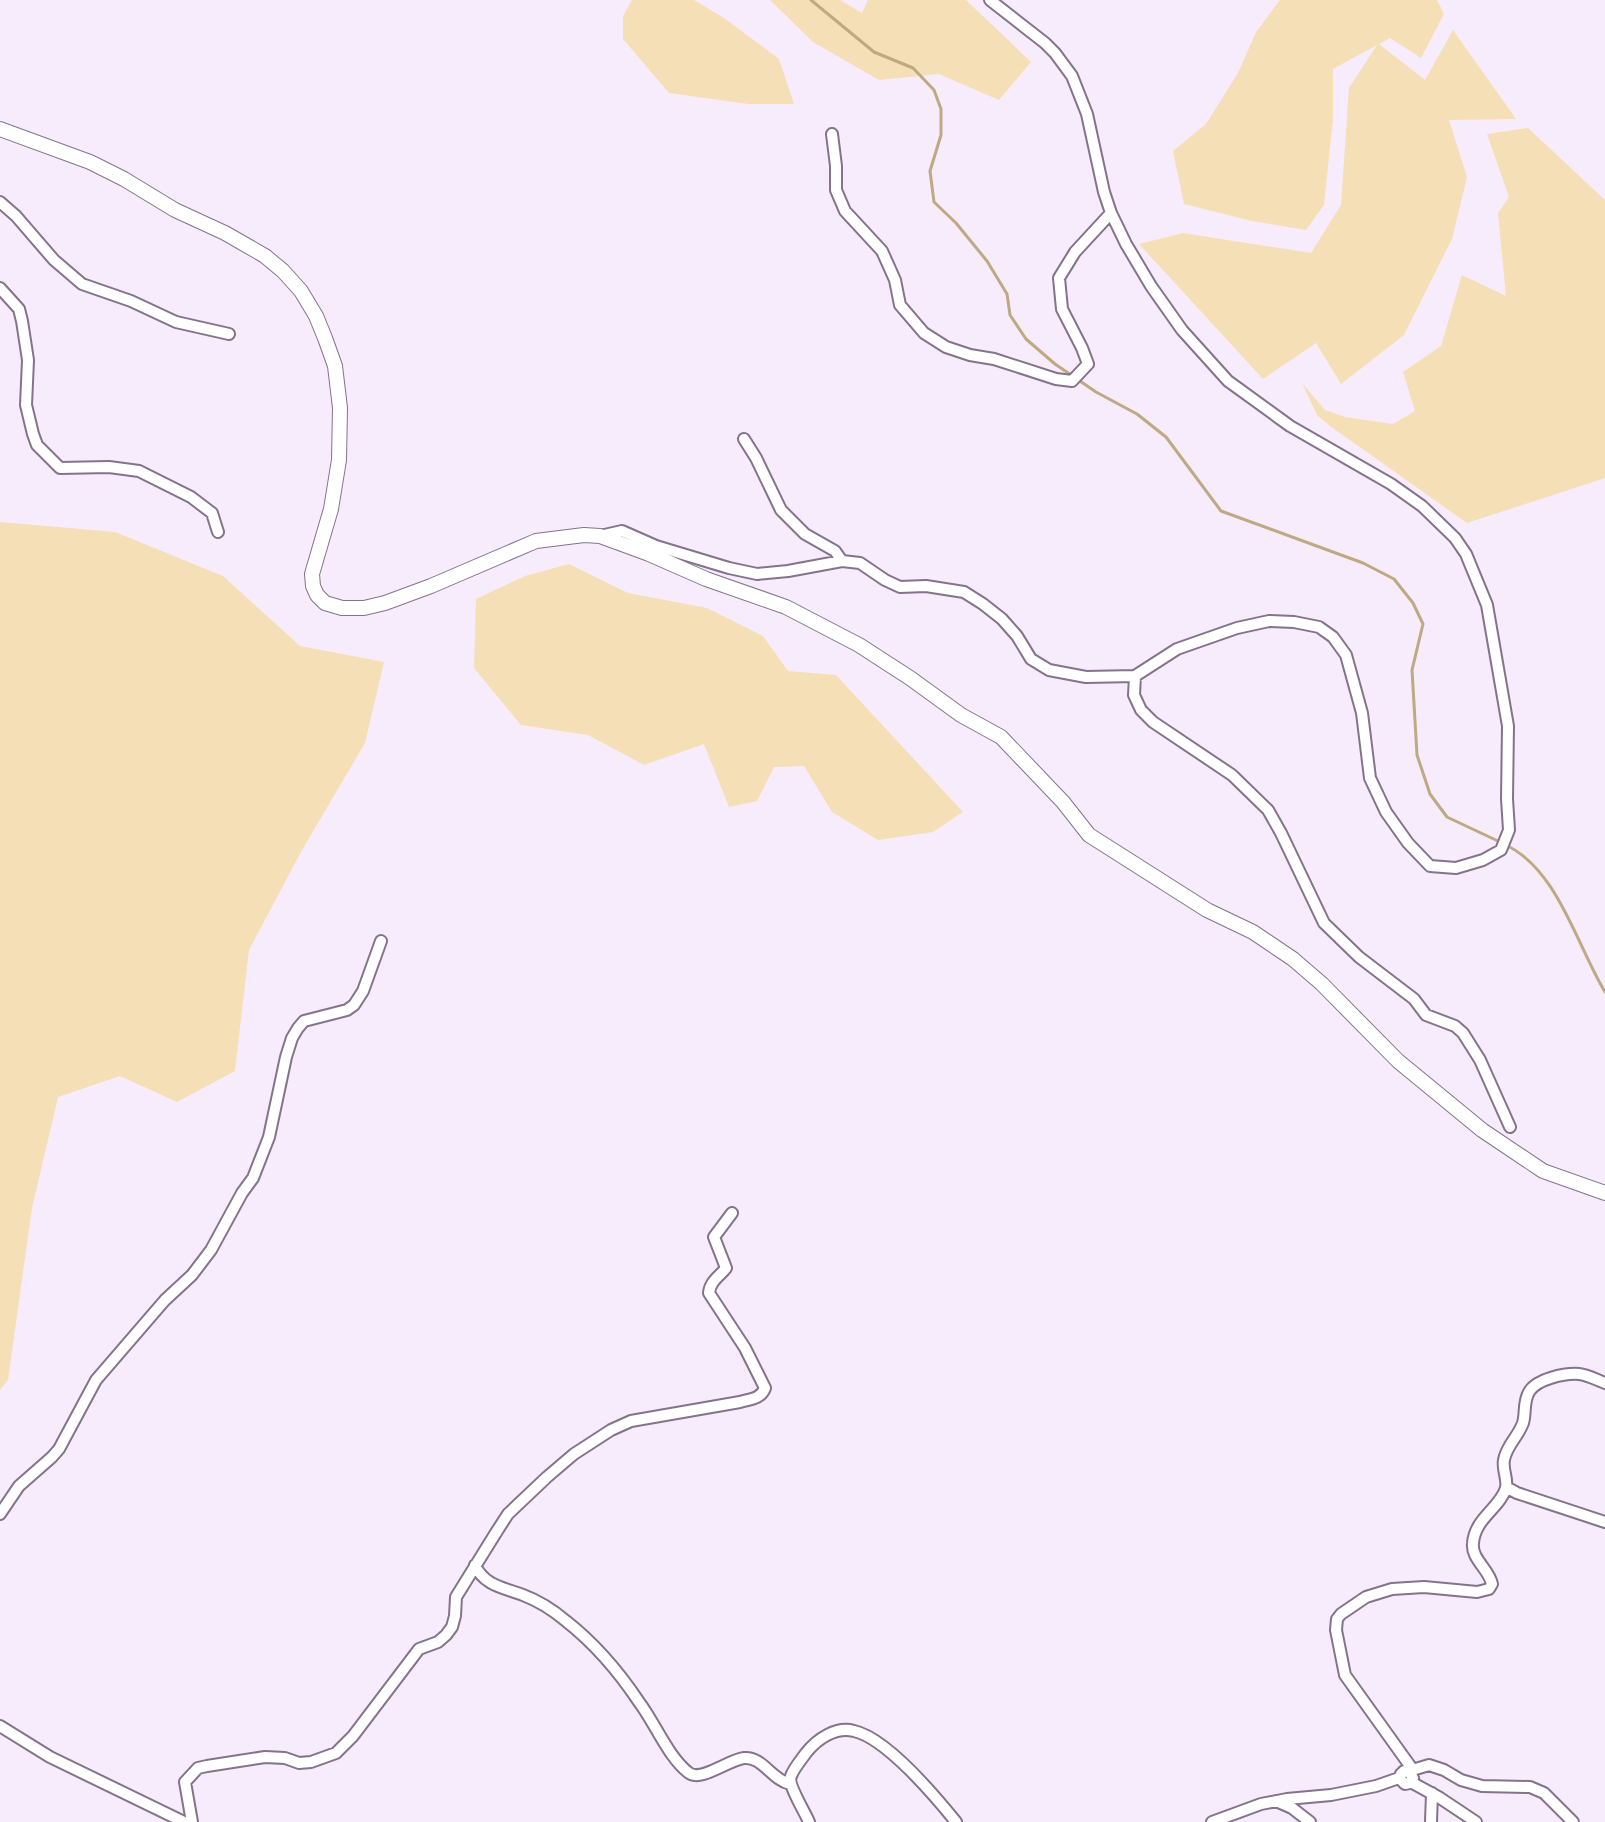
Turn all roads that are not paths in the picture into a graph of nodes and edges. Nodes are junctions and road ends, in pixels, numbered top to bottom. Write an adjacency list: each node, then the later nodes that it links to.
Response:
1 (990, 0): 5 (street)
2 (0, 129): 10 (main road)
3 (832, 134): 5 (street)
4 (0, 202): 7 (street)
5 (1111, 213): 12 (street)
6 (0, 288): 9 (street)
7 (229, 334)
8 (744, 439): 11 (street)
9 (218, 532)
10 (600, 536): 11 (street); 15 (main road)
11 (842, 561): 12 (street)
12 (1135, 675): 14 (street)
13 (381, 941): 19 (street)
14 (1510, 1127)
15 (1605, 1193)
16 (732, 1213): 21 (street)
17 (1605, 1383): 18 (street)
18 (1506, 1487): 20 (street); 23 (street)
19 (0, 1514)
20 (1605, 1522)
21 (475, 1565): 24 (street); 28 (street)
22 (0, 1726): 27 (street)
23 (1408, 1775): 25 (street); 26 (street); 35 (street)
24 (790, 1784): 29 (street); 30 (street)
25 (1432, 1793): 33 (street); 34 (street)
26 (1276, 1800): 31 (street); 32 (street)
27 (184, 1822)
28 (192, 1822)
29 (809, 1822)
30 (956, 1822)
31 (1212, 1822)
32 (1310, 1822)
33 (1431, 1822)
34 (1476, 1822)
35 (1573, 1822)

